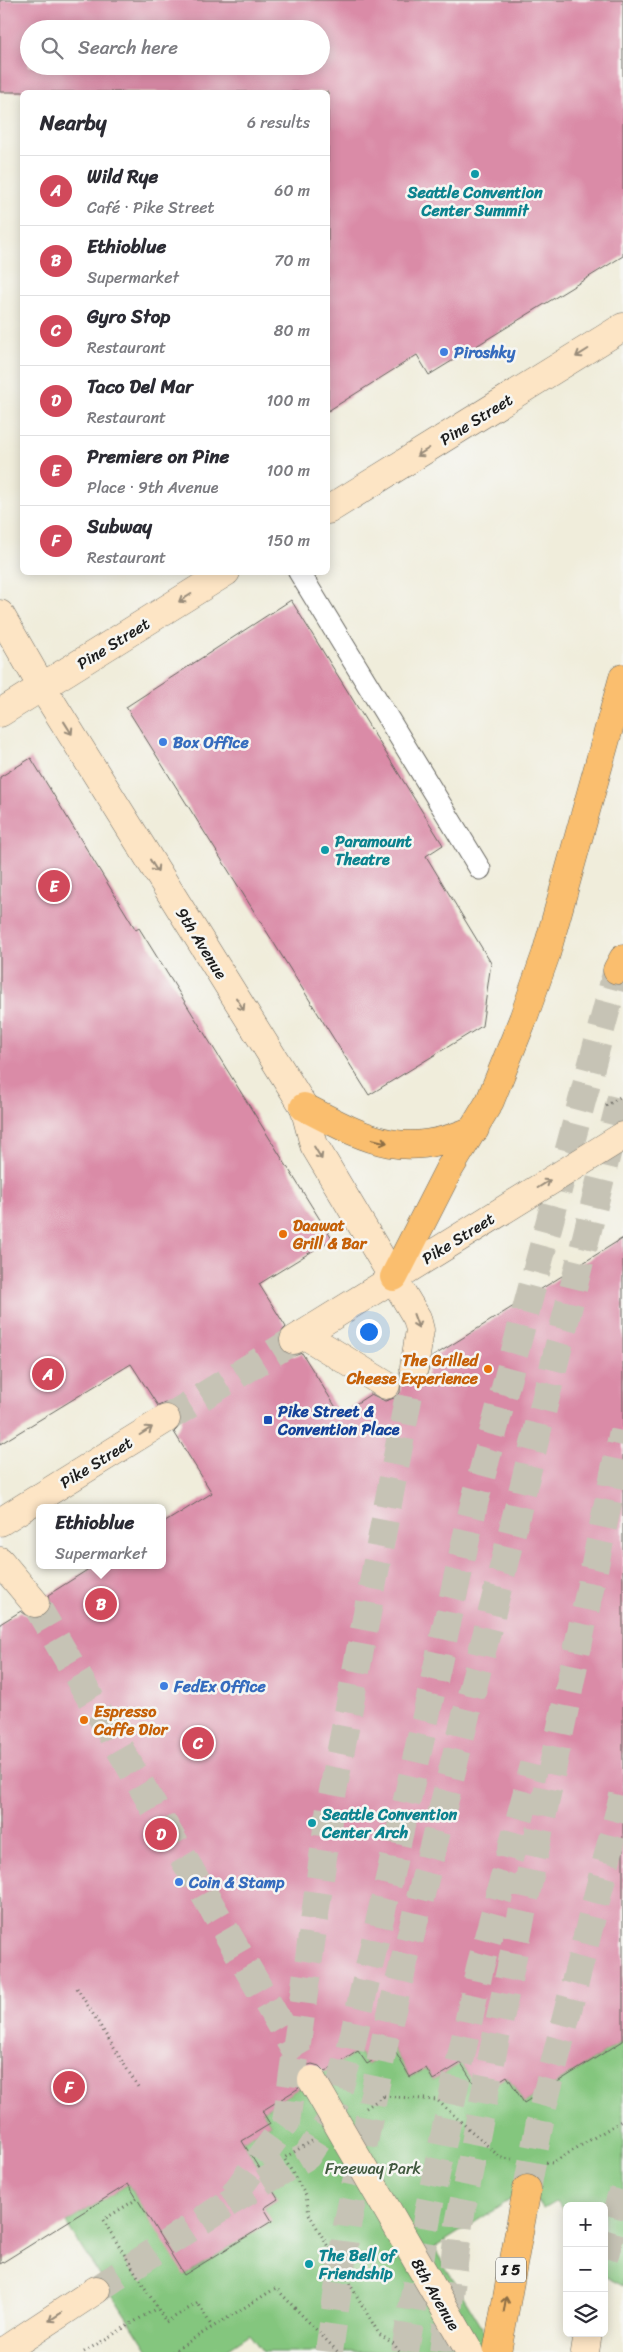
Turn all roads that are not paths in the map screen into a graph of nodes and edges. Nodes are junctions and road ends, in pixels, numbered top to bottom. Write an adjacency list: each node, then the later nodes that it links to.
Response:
1 (623, 327): 2 (street, Pine Street, one-way to 2)
2 (330, 509)
3 (221, 575): 7 (street, Pine Street, one-way to 7)
4 (301, 575): 9 (lane)
5 (0, 614): 7 (street, 9th Avenue)
6 (623, 678): 11 (highway)
7 (42, 687): 8 (street, Pine Street); 10 (street, 9th Avenue, one-way to 10)
8 (0, 713)
9 (480, 869)
10 (304, 1106): 11 (highway, one-way to 11); 13 (street, 9th Avenue, one-way to 13)
11 (475, 1129): 13 (highway)
12 (623, 1136): 13 (street, Pike Street, one-way to 12)
13 (394, 1277): 14 (street, 9th Avenue, one-way to 14); 15 (street, Pike Street)
14 (414, 1368)
15 (386, 1385)
16 (166, 1419): 17 (street, Pike Street, one-way to 16)
17 (0, 1522)
18 (0, 1561): 19 (street)
19 (35, 1603)
20 (312, 2080): 25 (street, 8th Avenue, bridge)
21 (527, 2189): 26 (highway, I 5, one-way to 21)
22 (96, 2290): 24 (street, one-way to 24)
23 (587, 2337): 27 (street)
24 (2, 2352)
25 (470, 2352)
26 (497, 2352)
27 (584, 2352)

